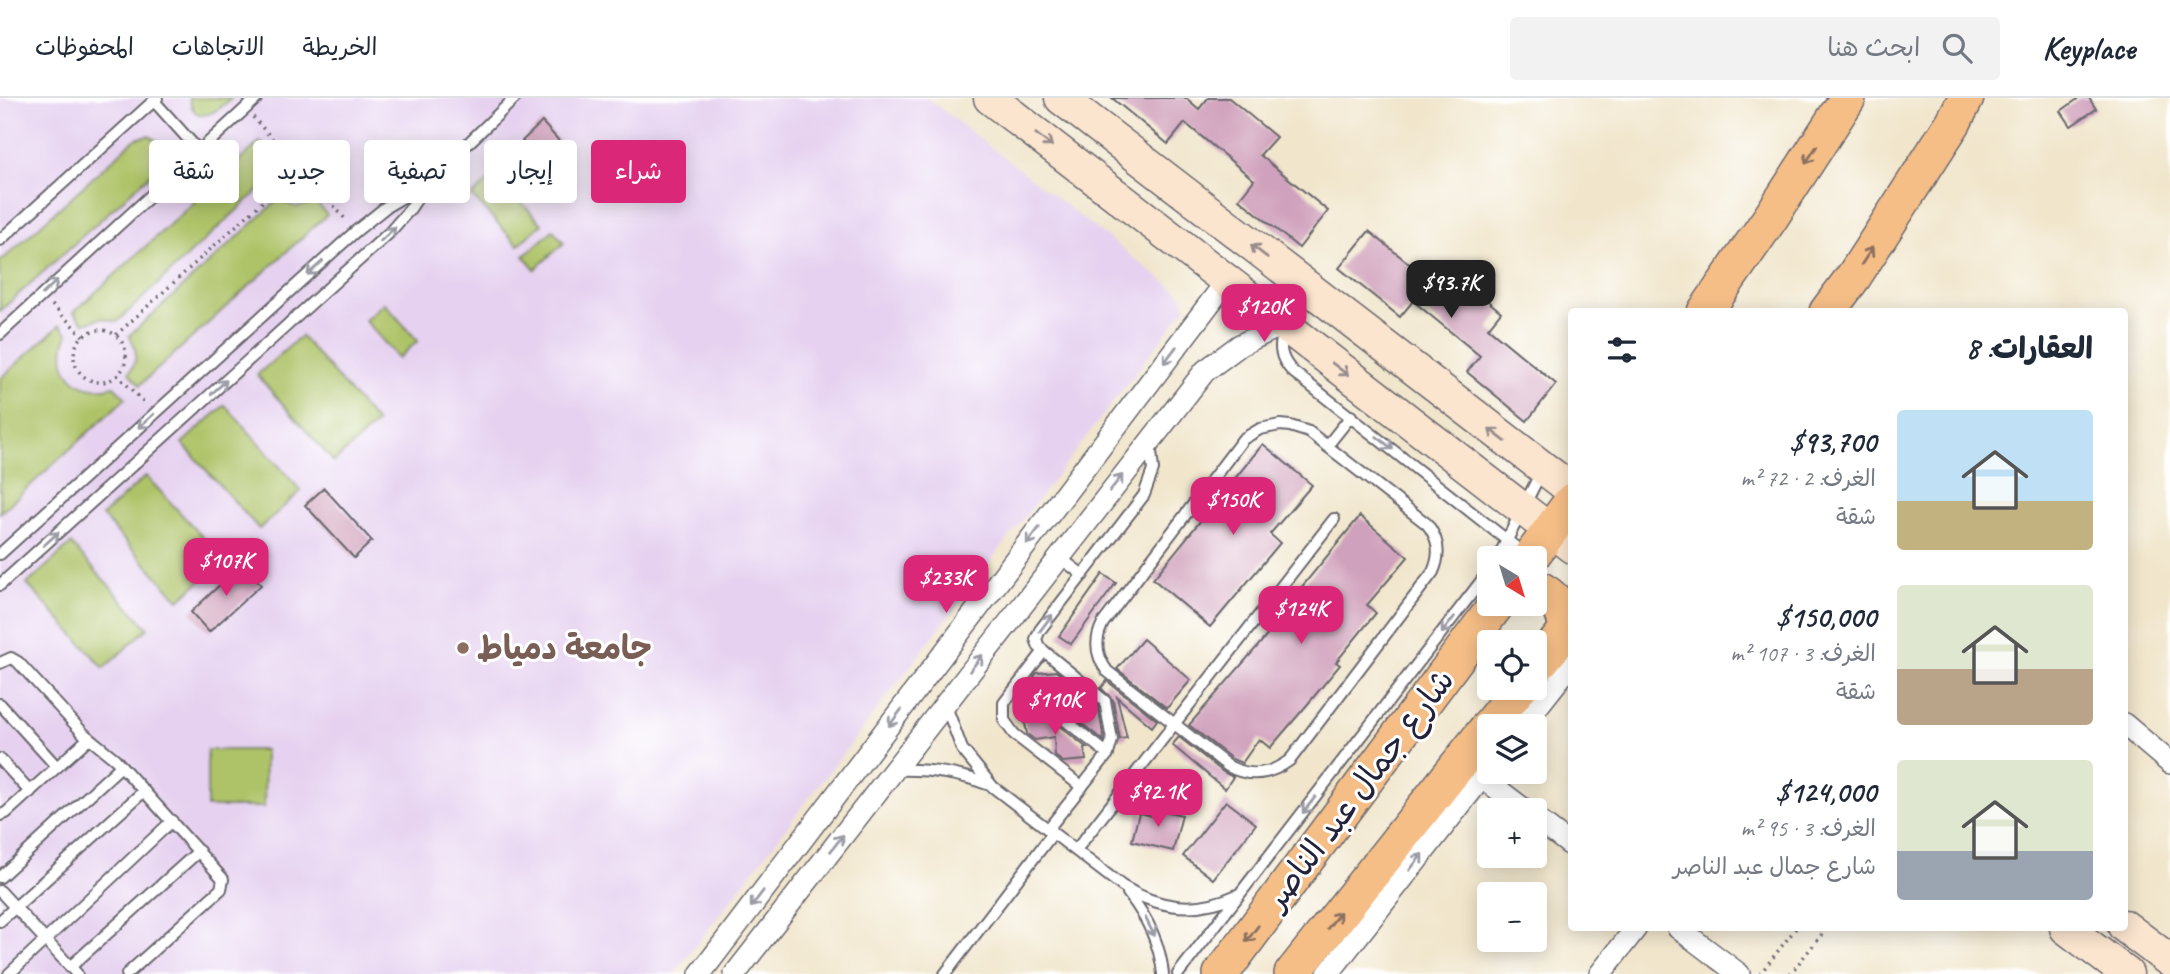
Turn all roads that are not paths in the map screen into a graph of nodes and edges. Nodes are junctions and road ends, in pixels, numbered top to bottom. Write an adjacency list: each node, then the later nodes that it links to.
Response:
1 (257, 98): 9 (lane)
2 (515, 98): 10 (lane)
3 (990, 98): 15 (main road, one-way to 15)
4 (1060, 98): 23 (main road, one-way to 4)
5 (1848, 98): 16 (main road, one-way to 16)
6 (1966, 98): 17 (main road, one-way to 6)
7 (155, 99): 8 (lane); 14 (lane)
8 (190, 140)
9 (211, 140)
10 (470, 141)
11 (149, 197): 19 (lane, one-way to 11)
12 (393, 203): 31 (lane, one-way to 31)
13 (414, 203): 34 (lane, one-way to 13)
14 (0, 240)
15 (1226, 282): 18 (main road); 87 (street, one-way to 87)
16 (1707, 308)
17 (1830, 308)
18 (1284, 326): 20 (lane); 21 (street); 26 (main road, one-way to 26)
19 (0, 334)
20 (1351, 416): 22 (lane); 28 (lane, one-way to 28)
21 (1149, 440): 32 (street, one-way to 21); 33 (lane)
22 (1327, 446): 48 (lane); 48 (lane)
23 (1542, 470): 24 (main road); 26 (lane)
24 (1568, 487)
25 (1568, 506): 30 (main road)
26 (1522, 509): 29 (main road)
27 (1334, 519): 48 (lane)
28 (1537, 546)
29 (1538, 546)
30 (1539, 546)
31 (0, 554)
32 (1059, 557): 33 (lane); 46 (street, one-way to 32)
33 (1083, 575): 41 (lane, one-way to 33)
34 (0, 585)
35 (1477, 587): 74 (lane, one-way to 74)
36 (1547, 595): 38 (main road)
37 (1488, 616): 83 (main road, شارع جمال عبد الناصر, one-way to 83)
38 (1568, 630)
39 (1568, 641): 42 (main road)
40 (1568, 643): 47 (street)
41 (1044, 651): 44 (lane); 51 (lane)
42 (1547, 658)
43 (0, 663): 50 (lane)
44 (1018, 684): 51 (lane); 60 (lane)
45 (0, 704): 55 (lane)
46 (945, 704): 57 (street); 59 (lane)
47 (1529, 714)
48 (1174, 724): 69 (lane)
49 (2128, 727): 53 (street)
50 (89, 738): 54 (lane); 55 (lane)
51 (1108, 754): 60 (lane)
52 (0, 759): 62 (lane)
53 (2170, 763)
54 (121, 766): 61 (lane); 71 (lane)
55 (57, 767): 62 (lane)
56 (1477, 768): 92 (main road, شارع جمال عبد الناصر, one-way to 56); 93 (street, one-way to 56)
57 (894, 770): 59 (lane); 88 (street, one-way to 57)
58 (1495, 784): 63 (street)
59 (993, 787): 67 (lane)
60 (1082, 787): 67 (lane)
61 (144, 791): 65 (lane); 75 (lane)
62 (30, 792): 64 (lane)
63 (1511, 798)
64 (0, 816)
65 (172, 821): 70 (lane); 81 (lane)
66 (1547, 827): 68 (street)
67 (1051, 831): 69 (lane); 89 (lane)
68 (1568, 843)
69 (1076, 850): 72 (lane)
70 (199, 851): 84 (lane); 86 (lane)
71 (0, 877)
72 (1122, 886): 74 (lane); 90 (lane, one-way to 90)
73 (0, 891): 75 (lane)
74 (1241, 894): 91 (lane)
75 (15, 907): 76 (lane); 81 (lane)
76 (0, 921)
77 (2128, 929): 82 (main road)
78 (1634, 931): 94 (street)
79 (1682, 931): 95 (street)
80 (2070, 931): 96 (main road)
81 (46, 940): 84 (lane); 85 (lane)
82 (2170, 961)
83 (1233, 970)
84 (73, 971)
85 (9, 974)
86 (127, 974)
87 (700, 974)
88 (735, 974)
89 (945, 974)
90 (1163, 974)
91 (1178, 974)
92 (1292, 974)
93 (1328, 974)
94 (1600, 974)
95 (1739, 974)
96 (2127, 974)

